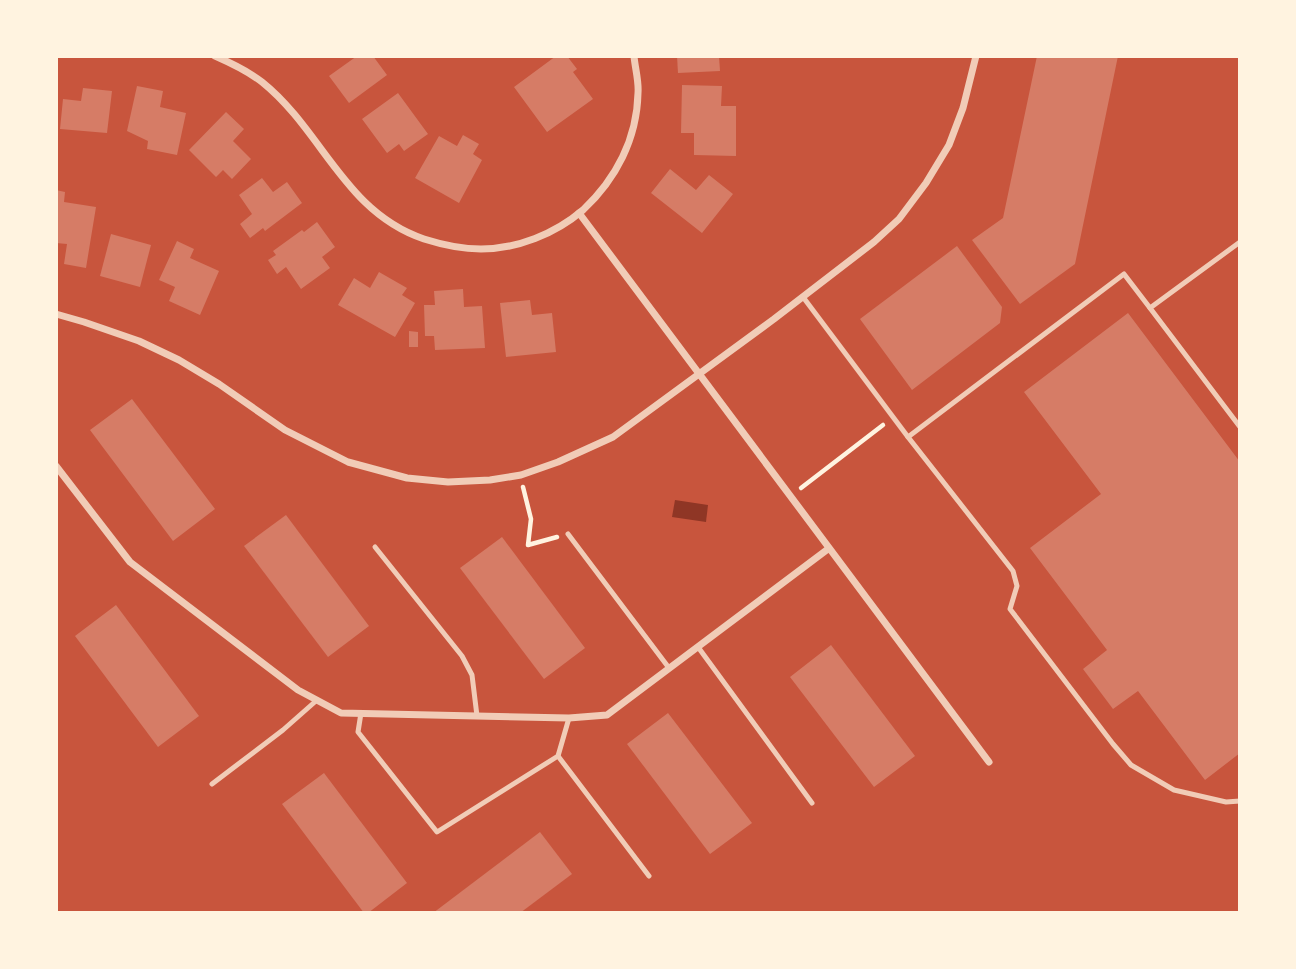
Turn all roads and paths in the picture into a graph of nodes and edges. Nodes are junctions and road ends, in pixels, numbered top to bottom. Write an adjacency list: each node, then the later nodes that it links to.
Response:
1 (215, 56): 4 (street)
2 (634, 56): 4 (street)
3 (976, 56): 6 (street)
4 (579, 213): 9 (street)
5 (1240, 242): 7 (lane)
6 (803, 297): 9 (street); 10 (lane)
7 (1150, 308): 11 (lane); 12 (lane)
8 (56, 314): 14 (street)
9 (699, 374): 14 (street); 15 (street)
10 (893, 418): 12 (lane); 15 (path)
11 (1240, 427)
12 (908, 437): 28 (lane)
13 (56, 466): 21 (street)
14 (521, 475): 16 (path)
15 (790, 497): 18 (street)
16 (568, 534): 20 (lane)
17 (374, 547): 23 (lane)
18 (828, 549): 19 (street); 26 (street)
19 (698, 647): 20 (street); 29 (lane)
20 (669, 668): 24 (street)
21 (317, 700): 22 (street); 27 (lane)
22 (361, 713): 23 (street); 25 (lane)
23 (477, 716): 24 (street)
24 (569, 718): 25 (lane)
25 (558, 756): 30 (lane)
26 (989, 762)
27 (212, 784)
28 (1240, 801)
29 (812, 803)
30 (649, 876)

